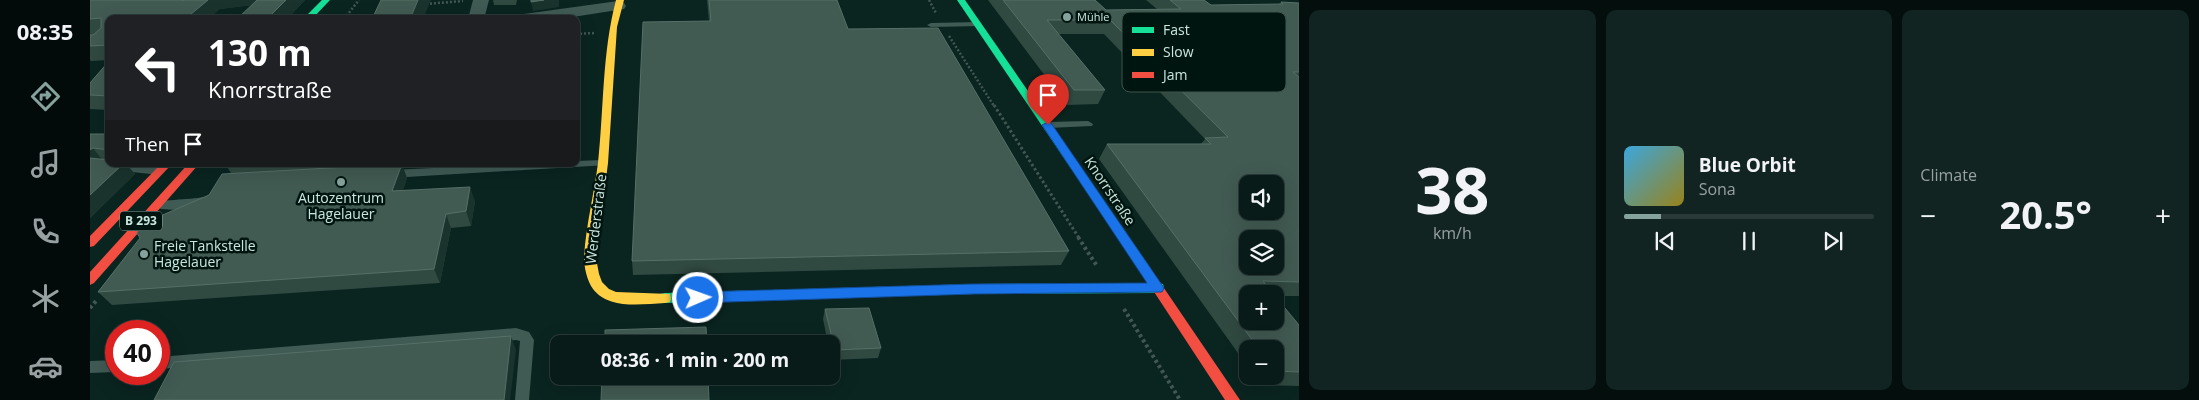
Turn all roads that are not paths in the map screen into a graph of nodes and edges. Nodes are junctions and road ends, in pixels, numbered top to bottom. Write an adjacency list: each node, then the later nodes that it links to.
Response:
1 (326, 0): 5 (street)
2 (481, 0): 6 (street)
3 (961, 0): 8 (street, Knorrstraße)
4 (619, 3): 7 (street, Werderstraße); 12 (street, Werderstraße)
5 (312, 15)
6 (477, 15)
7 (548, 15)
8 (978, 24): 9 (lane); 11 (street, Knorrstraße)
9 (931, 25)
10 (1088, 124): 11 (lane)
11 (1048, 125): 23 (street, Knorrstraße)
12 (604, 163): 13 (lane); 23 (street, Werderstraße)
13 (580, 164)
14 (191, 167): 20 (street, B 293)
15 (522, 167): 18 (lane)
16 (103, 168): 17 (lane)
17 (163, 168): 21 (street, B 293)
18 (378, 174)
19 (212, 198): 20 (lane)
20 (155, 206): 22 (street, B 293)
21 (90, 243)
22 (90, 280)
23 (1158, 288): 28 (street, Knorrstraße)
24 (170, 362): 27 (lane)
25 (105, 366): 26 (lane)
26 (90, 367)
27 (522, 400)
28 (1233, 400)

